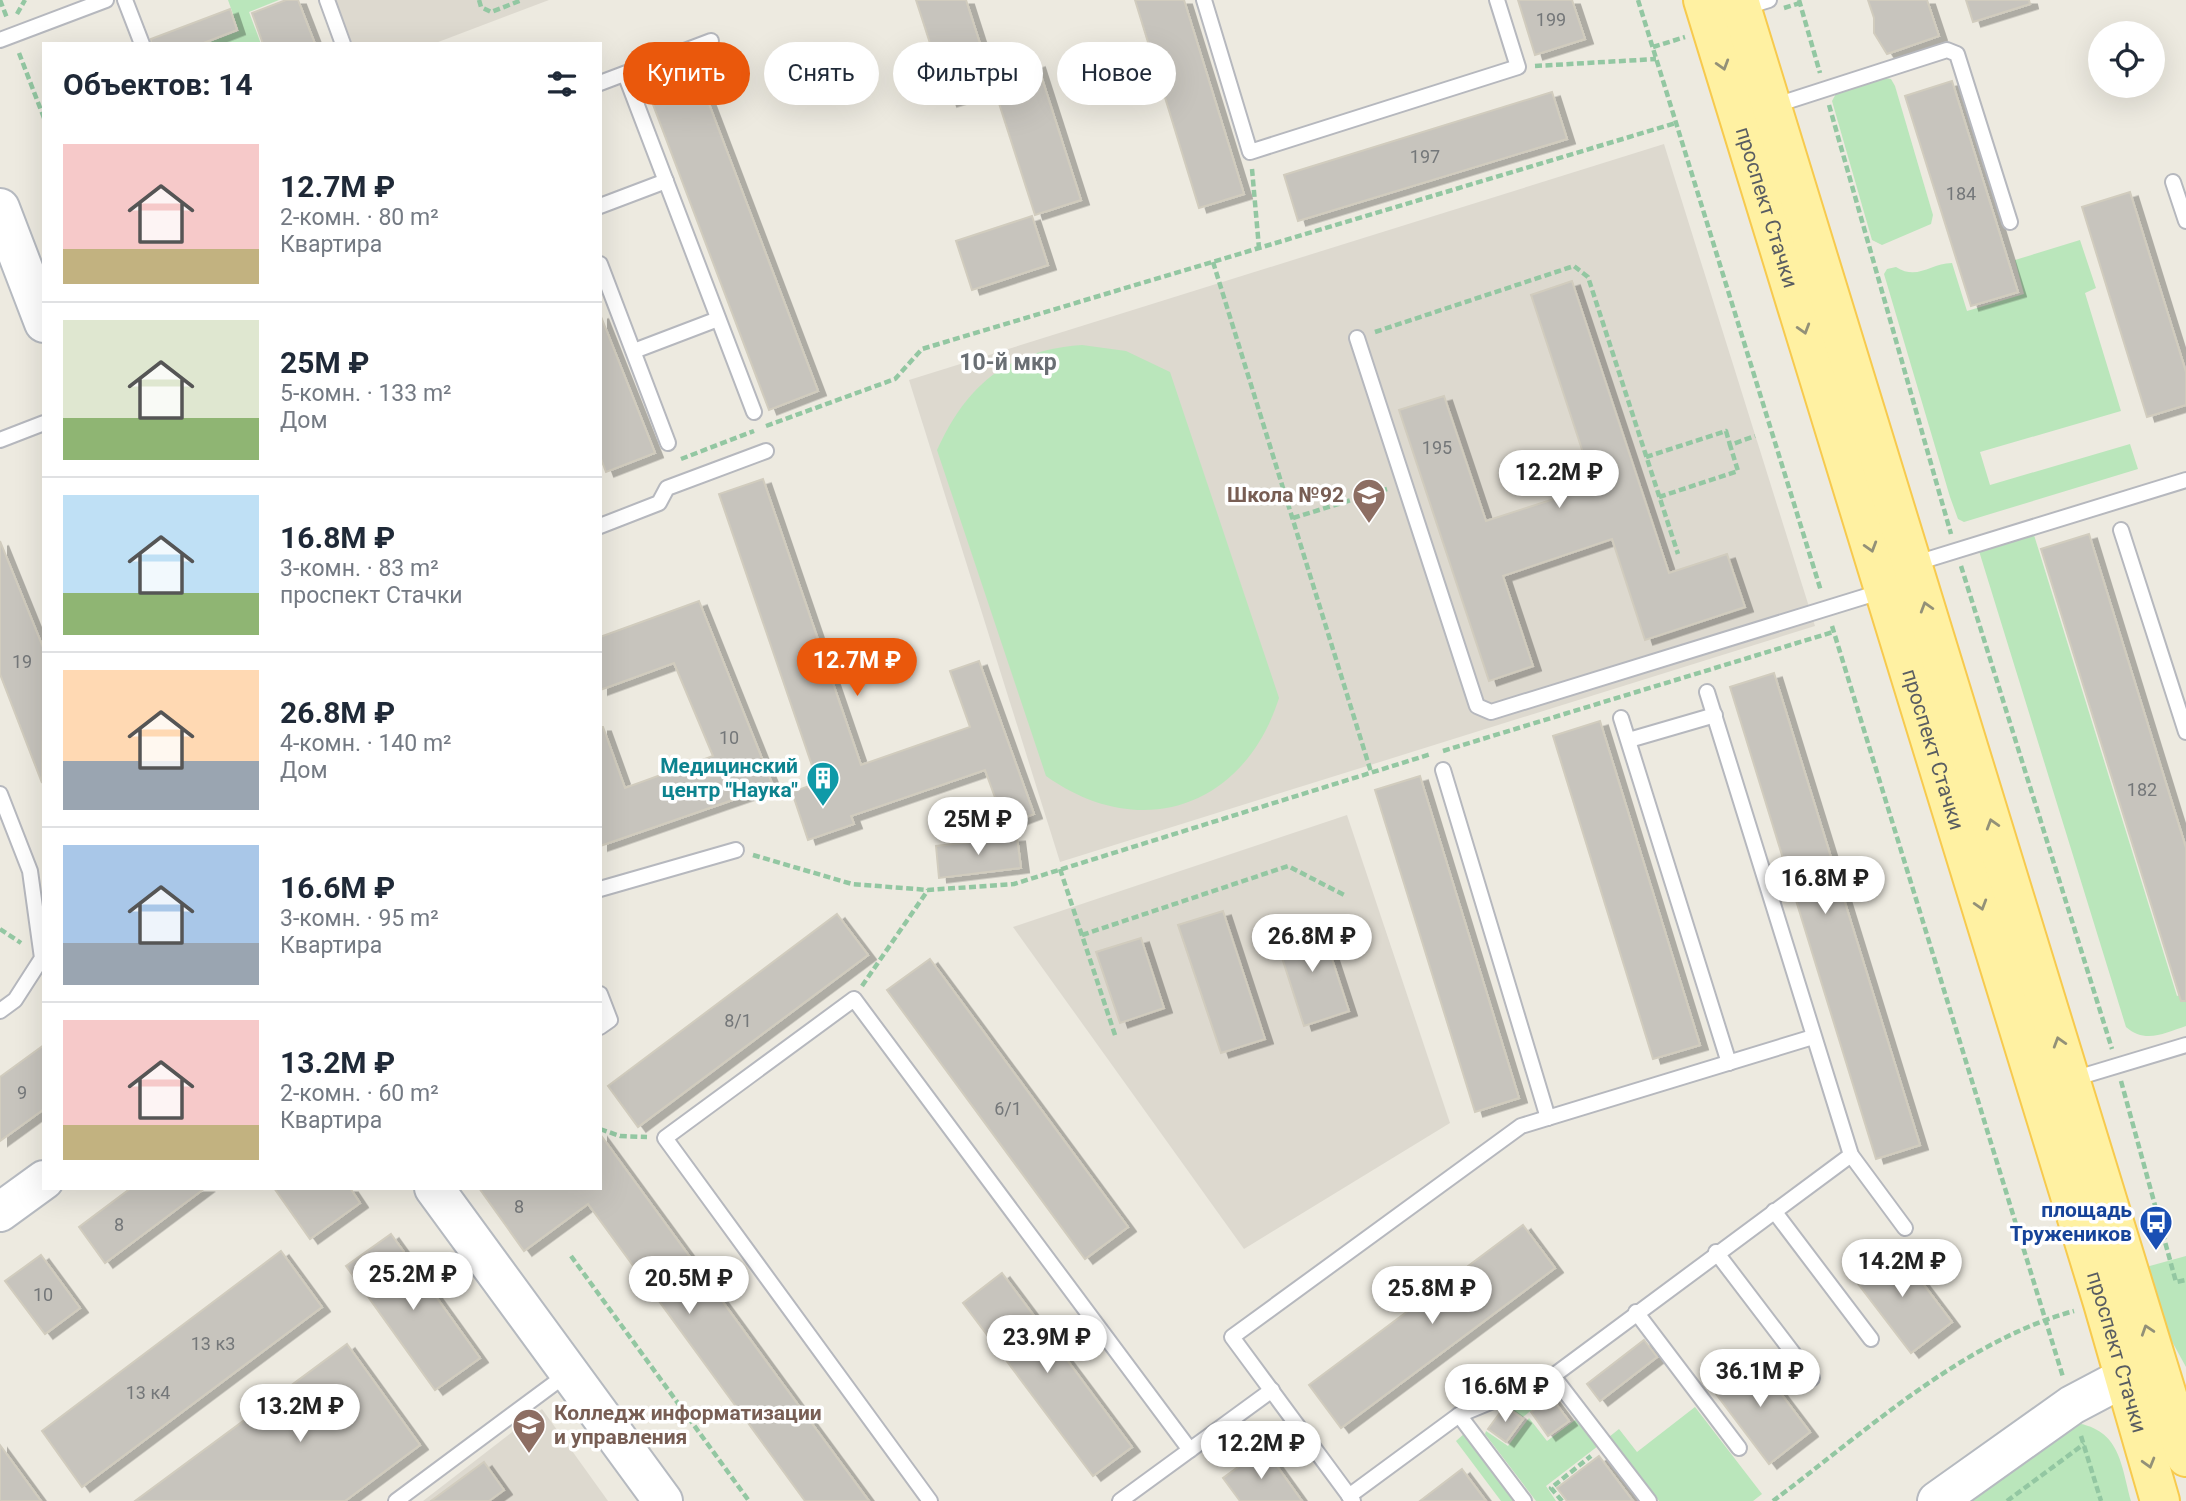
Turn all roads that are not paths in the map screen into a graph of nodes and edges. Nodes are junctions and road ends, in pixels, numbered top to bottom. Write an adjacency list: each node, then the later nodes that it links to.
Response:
1 (106, 0): 8 (lane)
2 (125, 0): 9 (lane)
3 (327, 0): 10 (lane)
4 (1204, 0): 5 (lane)
5 (1497, 0)
6 (1703, 0): 15 (main road, проспект Стачки, one-way to 15)
7 (1750, 3): 14 (main road, проспект Стачки)
8 (6, 38)
9 (141, 42)
10 (342, 42)
11 (623, 75): 12 (lane)
12 (602, 82)
13 (637, 105): 16 (lane)
14 (1772, 107): 15 (main road, проспект Стачки); 21 (lane)
15 (1768, 152): 35 (main road, проспект Стачки); 36 (main road, проспект Стачки, one-way to 36)
16 (666, 181): 18 (lane); 24 (lane)
17 (2173, 182): 20 (lane)
18 (602, 205)
19 (0, 208): 23 (main road)
20 (2186, 221)
21 (2010, 222)
22 (602, 269): 26 (lane)
23 (42, 318)
24 (718, 319): 26 (lane); 27 (lane)
25 (1357, 338): 36 (lane)
26 (634, 351): 30 (lane)
27 (754, 412)
28 (42, 424): 29 (lane)
29 (0, 440)
30 (668, 443)
31 (766, 451): 33 (lane)
32 (2186, 480): 35 (lane)
33 (602, 525)
34 (2121, 530): 40 (lane)
35 (1913, 564): 54 (main road, проспект Стачки, one-way to 35)
36 (1884, 590): 63 (main road, проспект Стачки, one-way to 63)
37 (1707, 692): 38 (lane)
38 (1714, 715): 41 (lane); 51 (lane)
39 (1621, 718): 41 (lane)
40 (2186, 732)
41 (1629, 740): 53 (lane)
42 (1443, 770): 55 (lane)
43 (0, 794): 46 (lane)
44 (736, 850): 45 (lane)
45 (602, 888)
46 (42, 951)
47 (42, 960): 49 (lane)
48 (602, 999): 50 (lane)
49 (0, 1011)
50 (602, 1026)
51 (1813, 1037): 53 (lane); 56 (lane)
52 (2186, 1045): 54 (lane)
53 (1729, 1063): 55 (lane)
54 (2070, 1079): 63 (main road, проспект Стачки)
55 (1548, 1118): 70 (lane)
56 (1851, 1155): 59 (lane); 61 (lane)
57 (42, 1181): 60 (main road)
58 (435, 1190): 66 (main road)
59 (1774, 1211): 62 (lane); 65 (lane)
60 (0, 1212)
61 (1905, 1228)
62 (1716, 1252): 64 (lane); 69 (lane)
63 (2119, 1298): 68 (main road, проспект Стачки); 71 (main road, проспект Стачки, one-way to 63)
64 (1636, 1312): 67 (lane); 73 (lane)
65 (1871, 1339)
66 (568, 1373): 78 (lane); 79 (main road)
67 (1553, 1376): 72 (lane); 82 (lane)
68 (2125, 1377): 71 (main road); 83 (main road); 84 (main road, проспект Стачки, one-way to 84)
69 (1812, 1378)
70 (1272, 1390): 74 (lane); 77 (lane)
71 (2168, 1395): 75 (main road, проспект Стачки)
72 (1460, 1415): 77 (lane); 81 (lane)
73 (1739, 1448)
74 (1190, 1450): 76 (lane); 80 (lane)
75 (2186, 1457)
76 (1130, 1498)
77 (1351, 1498)
78 (396, 1501)
79 (663, 1501)
80 (930, 1501)
81 (1524, 1501)
82 (1649, 1501)
83 (1937, 1501)
84 (2160, 1501)

